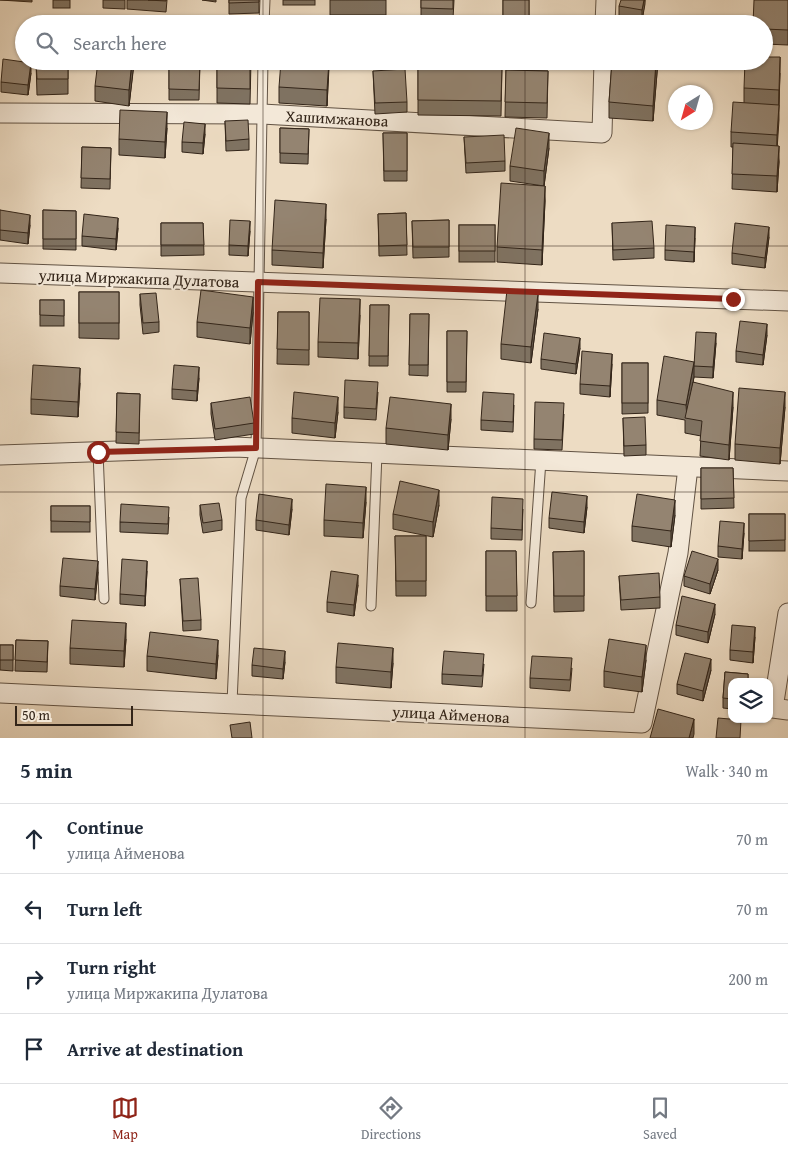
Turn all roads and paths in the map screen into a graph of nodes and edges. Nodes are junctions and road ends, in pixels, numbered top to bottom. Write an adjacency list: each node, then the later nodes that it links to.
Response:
1 (265, 0): 3 (lane)
2 (606, 0): 4 (street)
3 (264, 15)
4 (605, 15)
5 (263, 70): 8 (lane)
6 (604, 70): 8 (street, Хашимжанова)
7 (0, 113): 8 (street, Хашимжанова)
8 (262, 114): 10 (lane)
9 (0, 273): 10 (street, улица Миржакипа Дулатова)
10 (258, 282): 11 (street, улица Миржакипа Дулатова); 12 (lane)
11 (788, 301)
12 (256, 448): 13 (street); 14 (street); 24 (lane)
13 (98, 452): 15 (street); 19 (lane)
14 (377, 453): 16 (street); 21 (lane)
15 (0, 455)
16 (541, 460): 17 (street); 20 (lane)
17 (688, 467): 18 (street); 24 (street, улица Айменова)
18 (788, 471)
19 (104, 599)
20 (531, 603)
21 (371, 606)
22 (788, 614): 25 (street)
23 (0, 693): 24 (street, улица Айменова)
24 (232, 703)
25 (780, 709)

